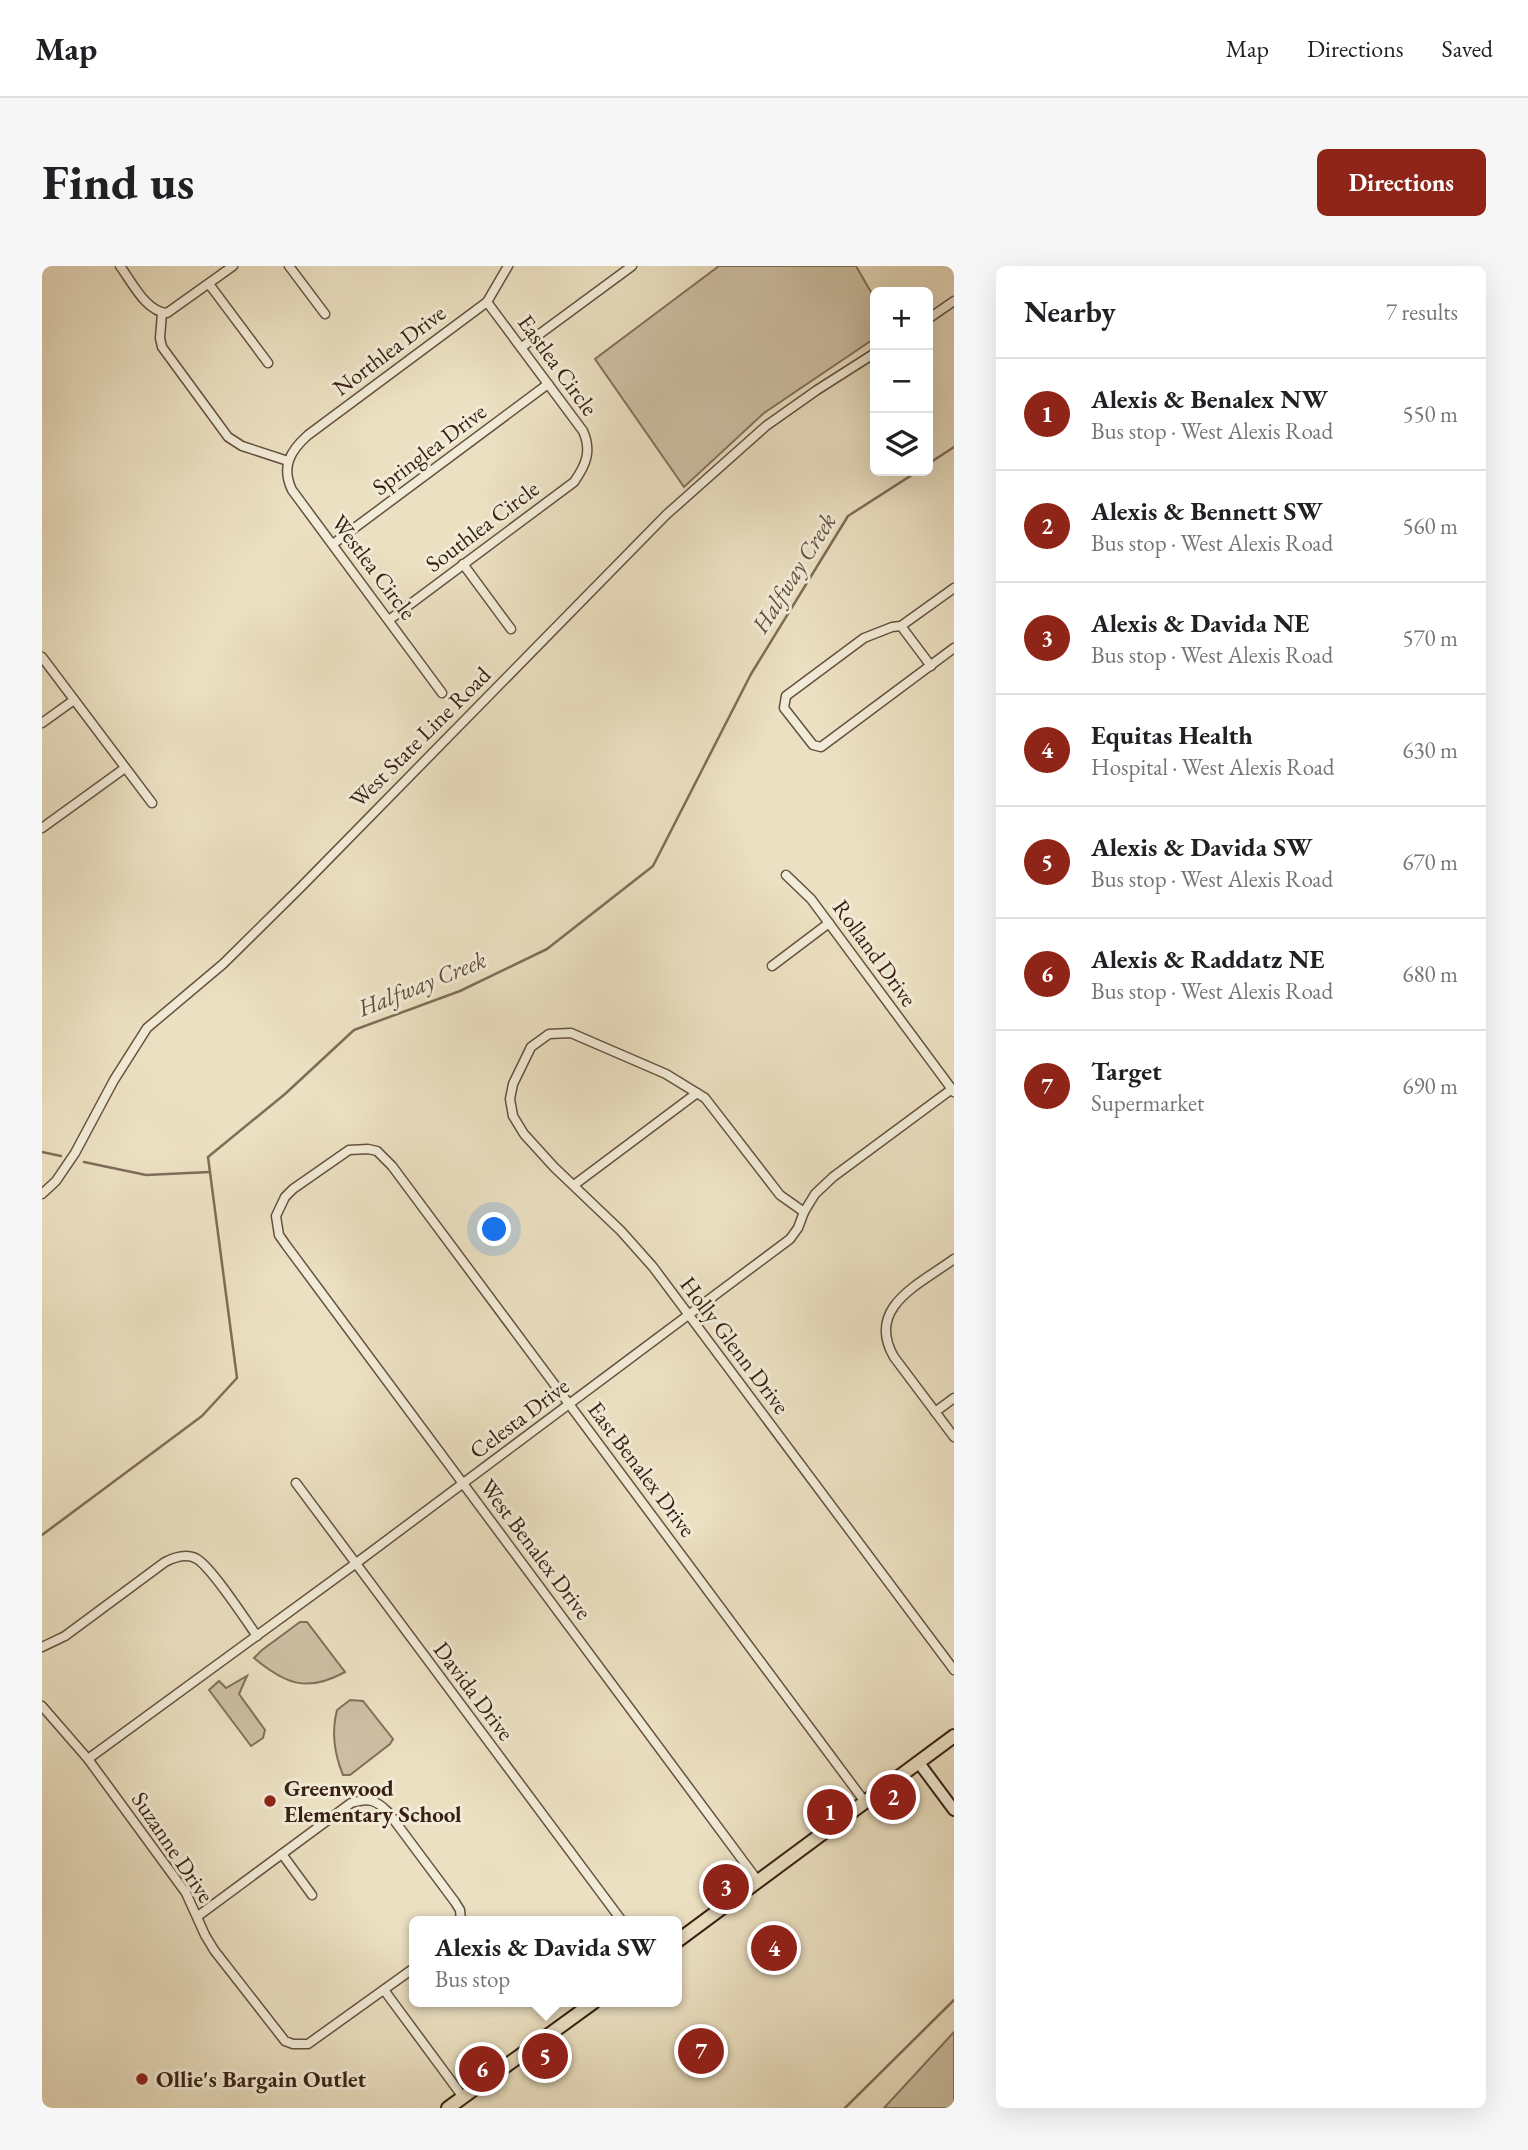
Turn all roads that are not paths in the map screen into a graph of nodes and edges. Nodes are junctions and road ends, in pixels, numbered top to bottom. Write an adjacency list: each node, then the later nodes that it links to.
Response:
1 (120, 266): 9 (street)
2 (233, 266): 6 (street)
3 (289, 266): 10 (street)
4 (508, 266): 8 (street, Northlea Drive)
5 (632, 266): 12 (street)
6 (209, 284): 9 (street); 14 (street)
7 (954, 301): 11 (street)
8 (487, 302): 12 (street, Eastlea Circle); 17 (street, Northlea Drive)
9 (162, 313): 17 (street)
10 (325, 314)
11 (933, 316)
12 (522, 347): 15 (street, Eastlea Circle)
13 (870, 356): 40 (street, West State Line Road)
14 (268, 363)
15 (548, 384): 16 (street, Eastlea Circle); 18 (street, Springlea Drive)
16 (587, 455): 19 (street, Southlea Circle)
17 (288, 461): 18 (street, Westlea Circle)
18 (333, 544): 21 (street, Westlea Circle)
19 (463, 564): 21 (street, Southlea Circle); 23 (street)
20 (954, 588): 22 (street)
21 (389, 620): 27 (street, Westlea Circle)
22 (901, 626): 26 (street); 26 (street)
23 (512, 629)
24 (954, 648): 26 (street)
25 (42, 657): 28 (street)
26 (931, 666)
27 (442, 693)
28 (74, 699): 29 (street); 30 (street)
29 (42, 723)
30 (125, 768): 31 (street); 32 (street)
31 (152, 803)
32 (42, 828)
33 (786, 875): 34 (street, Rolland Drive)
34 (829, 923): 35 (street); 36 (street, Rolland Drive)
35 (772, 966)
36 (953, 1090): 41 (street, Celesta Drive)
37 (697, 1093): 39 (street); 39 (street, Holly Glenn Drive); 41 (street)
38 (314, 1173): 45 (street, East Benalex Drive); 49 (street, West Benalex Drive)
39 (573, 1185): 43 (street, Holly Glenn Drive)
40 (42, 1194)
41 (804, 1212): 43 (street, Celesta Drive)
42 (954, 1259): 46 (street)
43 (689, 1315): 45 (street, Celesta Drive); 53 (street, Holly Glenn Drive)
44 (954, 1398): 46 (street)
45 (570, 1404): 49 (street, Celesta Drive); 58 (street, East Benalex Drive)
46 (935, 1412): 47 (street)
47 (954, 1437)
48 (296, 1483): 50 (street, Davida Drive)
49 (463, 1483): 50 (street, Celesta Drive); 61 (street, West Benalex Drive)
50 (355, 1564): 51 (street, Celesta Drive); 65 (street, Davida Drive)
51 (257, 1636): 52 (street); 56 (street, Celesta Drive)
52 (42, 1647)
53 (954, 1671)
54 (42, 1706): 56 (street, Suzanne Drive)
55 (954, 1736): 57 (main road)
56 (88, 1759): 63 (street, Suzanne Drive)
57 (919, 1763): 58 (main road); 59 (street)
58 (865, 1802): 61 (main road)
59 (954, 1810)
60 (282, 1854): 62 (street); 63 (street); 64 (street)
61 (758, 1881): 66 (main road)
62 (312, 1895)
63 (198, 1916): 68 (street, Suzanne Drive)
64 (460, 1916)
65 (618, 1916)
66 (682, 1938)
67 (409, 1972): 68 (street)
68 (384, 1990): 70 (street)
69 (587, 2007): 70 (main road)
70 (463, 2097): 71 (main road)
71 (448, 2108)

